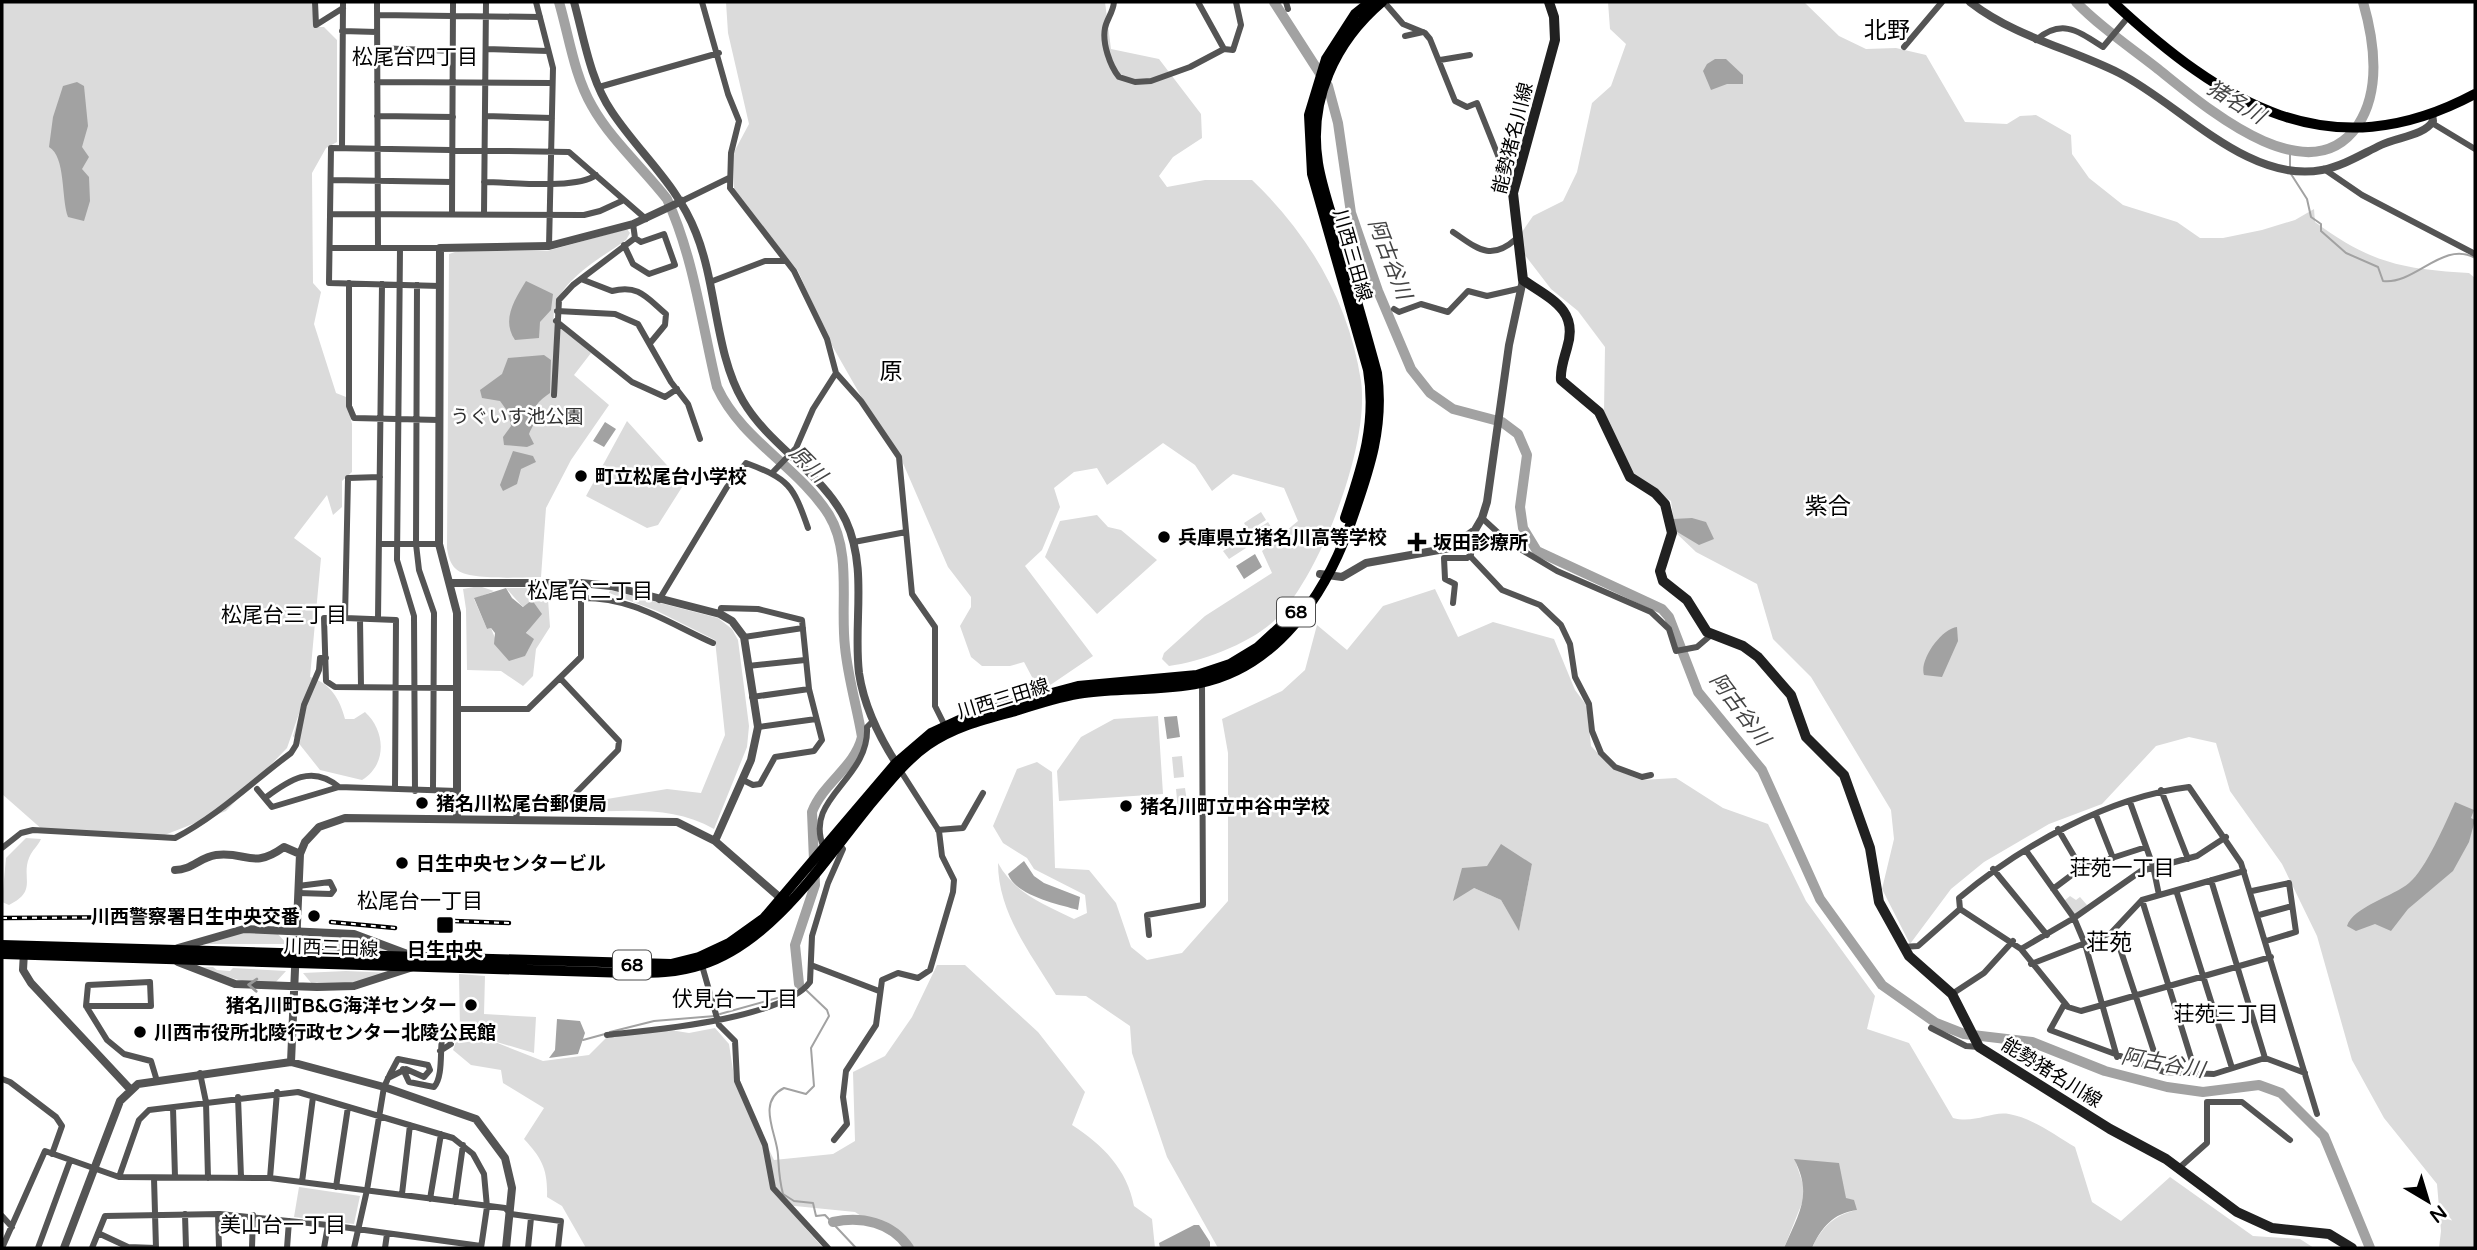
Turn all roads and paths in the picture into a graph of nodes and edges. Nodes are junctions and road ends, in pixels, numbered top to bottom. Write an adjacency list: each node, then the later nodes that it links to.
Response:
1 (315, 2): 17 (street)
2 (377, 2): 18 (street)
3 (453, 2): 19 (street)
4 (486, 2): 20 (street)
5 (536, 2): 21 (street)
6 (574, 2): 42 (street)
7 (702, 2): 34 (street)
8 (1114, 2): 31 (street)
9 (1198, 2): 31 (street)
10 (1236, 2): 31 (street)
11 (1370, 2): 37 (main road, 川西三田線 / 68)
12 (1383, 2): 25 (street); 37 (main road, 川西三田線 / 68)
13 (1549, 2): 63 (main road, 能勢猪名川線)
14 (1942, 2): 28 (street)
15 (1970, 2): 27 (street)
16 (2113, 2): 22 (main road)
17 (343, 5): 23 (street)
18 (377, 15): 19 (street); 24 (street)
19 (453, 16): 20 (street); 32 (street)
20 (486, 16): 21 (street); 30 (street)
21 (540, 17): 33 (street)
22 (2126, 20): 27 (street); 48 (main road)
23 (342, 32): 24 (street); 49 (street)
24 (377, 32): 29 (street)
25 (1423, 32): 26 (street); 36 (street)
26 (1405, 36)
27 (2036, 40): 55 (street)
28 (1904, 47)
29 (377, 48): 32 (street); 38 (street)
30 (486, 49): 33 (street); 40 (street)
31 (1223, 49)
32 (453, 51): 39 (street)
33 (548, 51): 41 (street)
34 (719, 53): 42 (street); 57 (street)
35 (1470, 55): 36 (street)
36 (1440, 60): 63 (street)
37 (1328, 63): 116 (main road, 川西三田線 / 68); 116 (main road, 川西三田線 / 68)
38 (377, 82): 39 (street); 44 (street)
39 (453, 83): 40 (street); 46 (street)
40 (485, 83): 41 (street); 45 (street)
41 (552, 83): 47 (street)
42 (599, 87): 65 (street)
43 (2475, 94): 48 (main road)
44 (377, 116): 46 (street); 50 (street)
45 (485, 116): 47 (street); 53 (street)
46 (453, 117): 52 (street)
47 (552, 118): 54 (street)
48 (2432, 119): 51 (street); 55 (street)
49 (342, 148): 50 (street); 58 (street)
50 (378, 149): 52 (street); 59 (street)
51 (2475, 149)
52 (452, 150): 53 (street); 60 (street)
53 (485, 150): 54 (street); 61 (street)
54 (551, 151): 56 (street); 62 (street)
55 (2324, 169): 82 (street)
56 (596, 175): 62 (street); 64 (street)
57 (729, 178): 65 (street); 83 (street)
58 (331, 180): 59 (street); 66 (street)
59 (378, 181): 60 (street); 67 (street)
60 (452, 182): 68 (street)
61 (484, 182): 62 (street); 69 (street)
62 (550, 182): 70 (street)
63 (1513, 193): 75 (main road, 能勢猪名川線)
64 (624, 200): 70 (street); 71 (street)
65 (682, 201): 71 (street); 85 (street)
66 (331, 214): 67 (street); 78 (street)
67 (378, 214): 68 (street); 79 (street)
68 (452, 214): 69 (street)
69 (484, 214): 70 (street)
70 (550, 215): 77 (street)
71 (646, 219): 72 (street)
72 (633, 225): 74 (street); 77 (street)
73 (1453, 232): 75 (street)
74 (635, 237): 76 (street); 76 (street)
75 (1516, 239): 88 (main road, 能勢猪名川線)
76 (624, 245): 84 (street)
77 (549, 246): 81 (street)
78 (330, 248): 79 (street); 86 (street)
79 (378, 248): 80 (street)
80 (400, 248): 81 (street); 89 (street)
81 (440, 248): 91 (street)
82 (2475, 254)
83 (786, 261): 85 (street); 96 (street)
84 (581, 279): 93 (street); 95 (street)
85 (710, 282): 110 (street)
86 (349, 283): 87 (street); 99 (street)
87 (382, 284): 89 (street); 99 (street)
88 (1522, 284): 92 (street); 106 (street); 127 (main road)
89 (400, 285): 90 (street); 100 (street)
90 (417, 285): 91 (street); 101 (street)
91 (440, 286): 102 (street)
92 (1394, 309)
93 (557, 311): 94 (street); 95 (street)
94 (556, 321): 97 (street); 98 (street)
95 (651, 342): 97 (street)
96 (836, 373): 104 (street); 109 (street)
97 (677, 389): 103 (street)
98 (554, 395)
99 (380, 418): 100 (street); 105 (street)
100 (398, 419): 101 (street); 112 (street)
101 (418, 419): 102 (street); 113 (street)
102 (439, 420): 114 (street)
103 (700, 439)
104 (774, 471): 107 (street); 120 (street)
105 (380, 477): 111 (street); 123 (street)
106 (1482, 518): 108 (street); 127 (street)
107 (808, 528)
108 (1472, 532): 115 (street); 116 (street)
109 (906, 533): 110 (street); 145 (street)
110 (854, 542): 144 (street)
111 (379, 544): 112 (street); 125 (street)
112 (397, 544): 113 (street); 137 (street)
113 (416, 544): 114 (street); 138 (street)
114 (439, 544): 117 (street)
115 (1470, 556): 121 (street); 148 (street)
116 (1324, 575): 134 (main road, 川西三田線 / 68)
117 (450, 583): 118 (street); 139 (street)
118 (581, 583): 119 (street); 120 (street)
119 (580, 598): 129 (street); 133 (street)
120 (659, 600): 122 (street)
121 (1453, 603)
122 (720, 614): 126 (street); 128 (street)
123 (345, 618): 124 (street); 130 (street)
124 (360, 618): 125 (street); 135 (street)
125 (378, 619): 136 (street)
126 (803, 628): 128 (street); 131 (street)
127 (1712, 635): 200 (main road, 能勢猪名川線)
128 (744, 638): 132 (street)
129 (713, 643)
130 (326, 658): 135 (street); 169 (street)
131 (805, 660): 132 (street); 140 (street)
132 (748, 666): 141 (street)
133 (560, 678): 142 (street); 162 (street)
134 (1200, 679): 145 (main road, 川西三田線 / 68); 147 (main road, 川西三田線 / 68); 194 (street)
135 (361, 687): 136 (street)
136 (396, 687): 137 (street); 152 (street)
137 (414, 687): 138 (street); 155 (street)
138 (433, 687): 139 (street); 153 (street)
139 (457, 688): 142 (street)
140 (809, 689): 141 (street); 143 (street)
141 (752, 697): 146 (street)
142 (457, 709): 156 (street)
143 (816, 719): 146 (street); 149 (street)
144 (873, 721): 147 (street); 174 (street)
145 (945, 726): 147 (main road, 川西三田線 / 68)
146 (758, 727): 149 (street)
147 (898, 766): 164 (street); 166 (main road, 川西三田線 / 68)
148 (1651, 775)
149 (743, 780): 167 (street)
150 (339, 787): 152 (street); 158 (street); 158 (street)
151 (257, 789): 158 (street)
152 (395, 789): 155 (street)
153 (433, 790): 155 (street); 156 (street)
154 (2161, 790): 159 (street); 165 (street); 173 (street)
155 (415, 791)
156 (457, 791): 161 (street)
157 (984, 793): 164 (street)
158 (265, 798)
159 (2130, 803): 160 (street); 168 (street)
160 (2096, 815): 163 (street); 172 (street)
161 (457, 818): 162 (street); 171 (street)
162 (516, 819): 167 (street)
163 (2058, 829): 170 (street); 176 (street)
164 (938, 830): 214 (street)
165 (2226, 837): 173 (street); 179 (street)
166 (836, 840): 174 (main road, 川西三田線 / 68); 209 (street)
167 (715, 841): 187 (street)
168 (2146, 847): 172 (street); 175 (street)
169 (2, 848)
170 (2027, 852): 177 (street); 181 (street)
171 (300, 854): 178 (street); 182 (street)
172 (2113, 858): 176 (street)
173 (2188, 859): 175 (street)
174 (818, 860): 187 (main road, 川西三田線 / 68)
175 (2153, 866): 185 (street); 191 (street)
176 (2081, 868): 181 (street)
177 (1993, 869): 189 (street); 195 (street)
178 (175, 870)
179 (2244, 871): 180 (street); 184 (street)
180 (2211, 880): 183 (street); 210 (street)
181 (2053, 889): 191 (street)
182 (298, 890): 182 (street); 193 (street)
183 (2176, 890): 185 (street); 211 (street)
184 (2252, 891): 188 (street); 190 (street)
185 (2159, 895): 186 (street)
186 (2142, 900): 192 (street); 213 (street)
187 (784, 901): 206 (main road, 川西三田線 / 68)
188 (2292, 906): 190 (street); 197 (street)
189 (1960, 909): 196 (street); 200 (street)
190 (2259, 915): 197 (street)
191 (2074, 918): 195 (street); 198 (street)
192 (2113, 930): 198 (street); 216 (street)
193 (296, 931): 204 (street); 207 (street); 212 (street)
194 (1149, 935)
195 (2047, 935): 201 (street)
196 (2013, 941): 201 (street); 215 (street)
197 (2266, 941): 205 (street)
198 (2085, 944): 208 (street); 219 (street)
199 (2, 945): 202 (main road, 川西三田線 / 68)
200 (1903, 947): 215 (main road, 能勢猪名川線)
201 (2021, 949): 208 (street)
202 (24, 950): 203 (main road, 川西三田線 / 68); 204 (main road, 川西三田線 / 68); 238 (street)
203 (2, 954)
204 (173, 955): 207 (main road, 川西三田線 / 68); 212 (street, one-way to 204)
205 (2271, 957): 210 (street); 232 (street)
206 (700, 961): 207 (main road, 川西三田線 / 68); 220 (street)
207 (416, 962): 212 (street)
208 (2031, 964): 217 (street)
209 (811, 965): 214 (street); 220 (street)
210 (2237, 967): 211 (street); 226 (street)
211 (2203, 977): 213 (street); 228 (street)
212 (294, 986): 227 (street)
213 (2170, 987): 216 (street); 233 (street)
214 (879, 991): 249 (street)
215 (1952, 995): 223 (main road, 能勢猪名川線)
216 (2136, 997): 219 (street); 230 (street)
217 (2065, 1003): 219 (street); 225 (street)
218 (86, 1006): 218 (street); 236 (street)
219 (2103, 1006): 225 (street)
220 (717, 1018): 222 (street); 301 (street)
221 (1931, 1028): 223 (street)
222 (607, 1035)
223 (1977, 1046): 254 (main road, 能勢猪名川線)
224 (440, 1051): 229 (street)
225 (2117, 1057): 230 (street)
226 (2265, 1058): 228 (street); 232 (street)
227 (291, 1062): 231 (street); 237 (street)
228 (2232, 1068): 233 (street)
229 (404, 1069): 234 (street); 234 (street)
230 (2160, 1070): 233 (street)
231 (200, 1073): 236 (street); 242 (street)
232 (2305, 1073): 245 (street)
233 (2196, 1074)
234 (388, 1078): 237 (street)
235 (2, 1079): 252 (street)
236 (157, 1081): 238 (street)
237 (384, 1087): 246 (street); 271 (street)
238 (130, 1089): 255 (street)
239 (277, 1092): 240 (street); 241 (street); 261 (street)
240 (239, 1097): 242 (street); 258 (street)
241 (313, 1097): 243 (street); 262 (street)
242 (206, 1101): 244 (street); 260 (street)
243 (348, 1107): 246 (street); 263 (street)
244 (173, 1108): 256 (street); 257 (street)
245 (2317, 1114)
246 (377, 1117): 247 (street); 264 (street)
247 (410, 1125): 248 (street); 265 (street)
248 (441, 1134): 251 (street); 266 (street)
249 (834, 1140)
250 (2291, 1140): 254 (street)
251 (463, 1145): 267 (street); 268 (street)
252 (52, 1154): 253 (street); 278 (street)
253 (70, 1161): 255 (street); 286 (street)
254 (2179, 1168): 302 (main road, 能勢猪名川線)
255 (95, 1169): 256 (street); 287 (street)
256 (119, 1177): 259 (street)
257 (175, 1177): 259 (street); 260 (street)
258 (241, 1177): 260 (street); 261 (street)
259 (154, 1178): 274 (street)
260 (208, 1178)
261 (270, 1178): 262 (street)
262 (302, 1182): 263 (street)
263 (336, 1187): 264 (street)
264 (367, 1190): 265 (street); 279 (street)
265 (402, 1195): 266 (street)
266 (430, 1199): 267 (street)
267 (455, 1202): 268 (street)
268 (487, 1207): 271 (street); 284 (street)
269 (186, 1214): 270 (street); 274 (street); 290 (street)
270 (218, 1214): 272 (street); 291 (street)
271 (510, 1214): 275 (street); 298 (street)
272 (253, 1215): 276 (street); 292 (street)
273 (2, 1216): 278 (street)
274 (156, 1216): 280 (street); 289 (street)
275 (531, 1218): 299 (street); 300 (street)
276 (289, 1221): 277 (street); 293 (street)
277 (328, 1225): 279 (street); 294 (street)
278 (12, 1227): 285 (street)
279 (356, 1231): 281 (street); 295 (street)
280 (98, 1233): 288 (street); 289 (street)
281 (387, 1234): 282 (street); 296 (street)
282 (421, 1237): 283 (street); 297 (street)
283 (449, 1245): 284 (street)
284 (481, 1247)
285 (2, 1248)
286 (38, 1248)
287 (64, 1248)
288 (92, 1248)
289 (156, 1248)
290 (186, 1248)
291 (219, 1248)
292 (252, 1248)
293 (286, 1248)
294 (324, 1248)
295 (354, 1248)
296 (385, 1248)
297 (419, 1248)
298 (506, 1248)
299 (528, 1248)
300 (558, 1248)
301 (828, 1248)
302 (2352, 1248)

